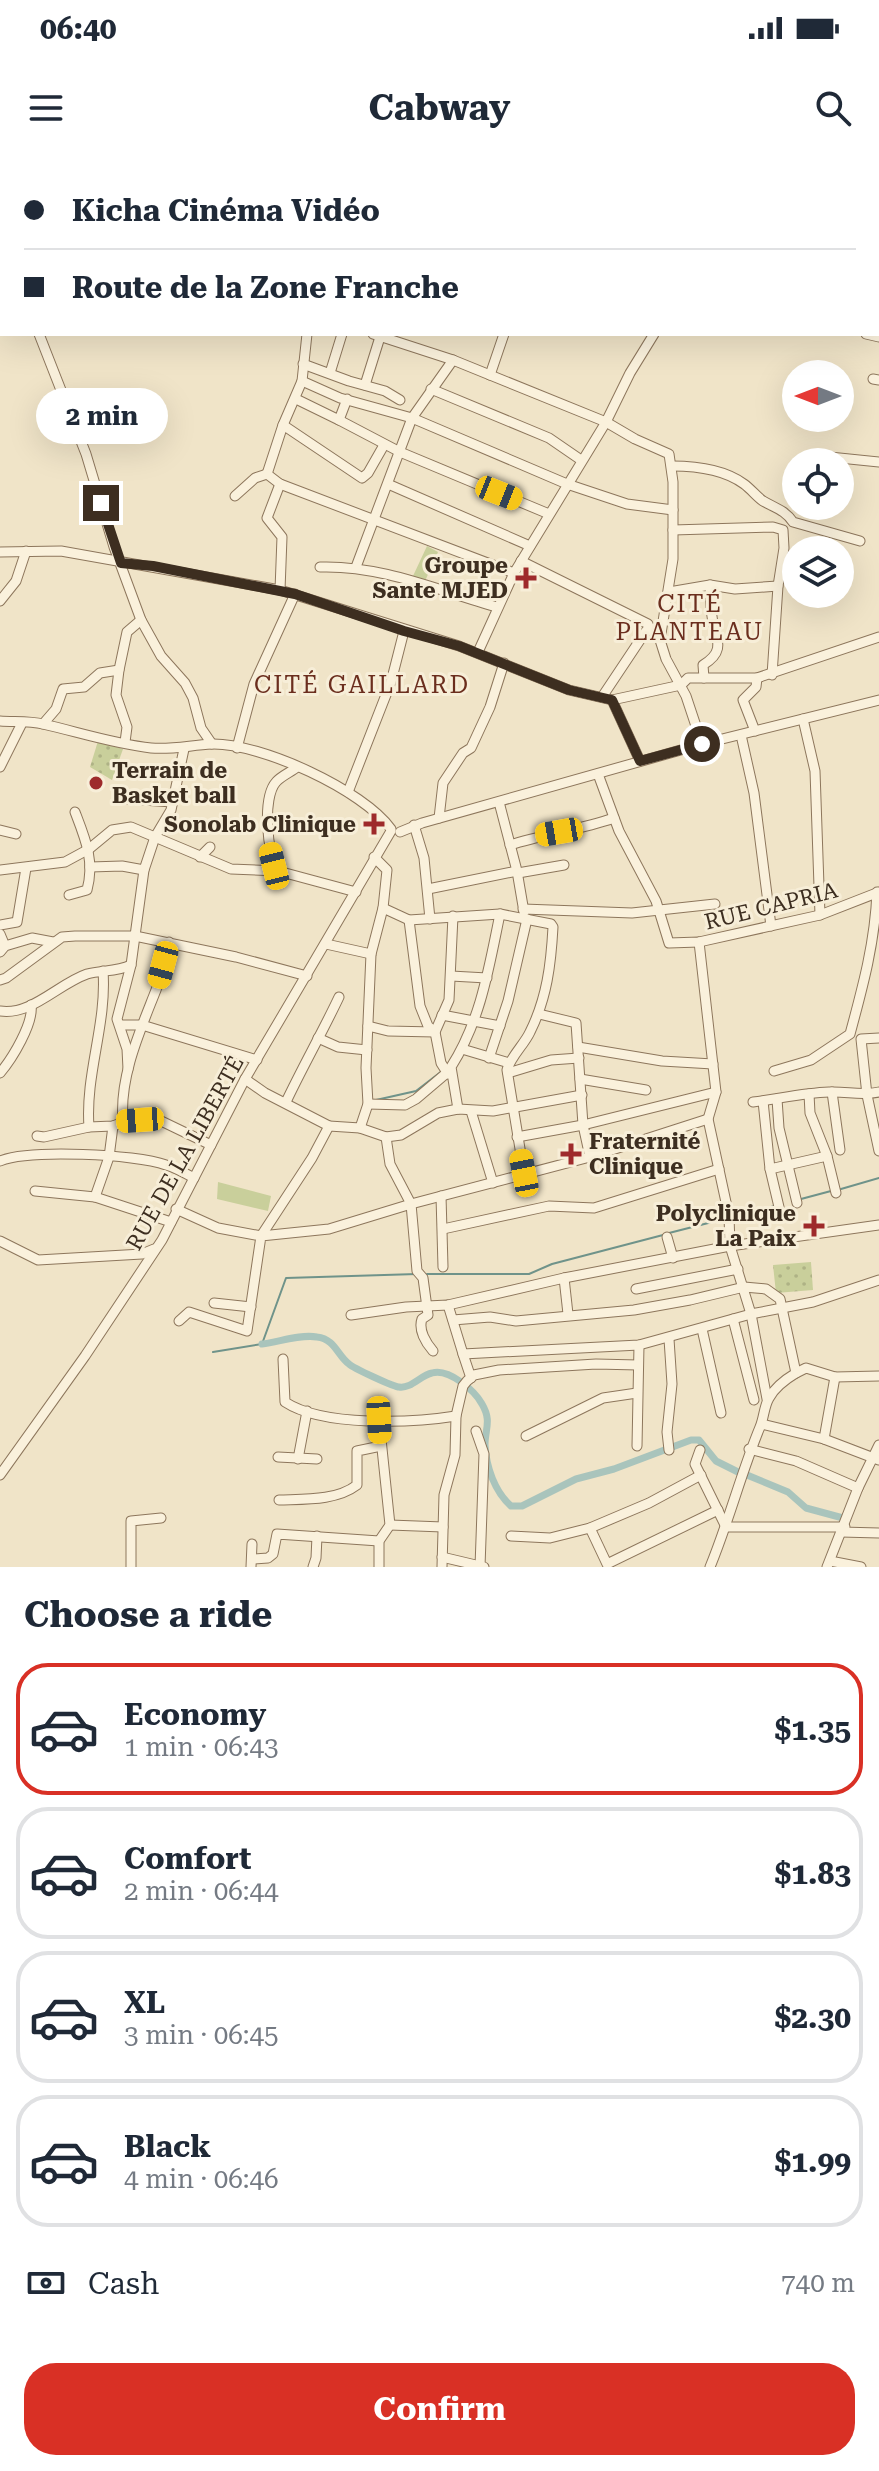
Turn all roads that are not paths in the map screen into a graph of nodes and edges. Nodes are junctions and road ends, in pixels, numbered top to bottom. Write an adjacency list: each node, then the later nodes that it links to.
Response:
1 (40, 336): 43 (street)
2 (307, 336): 8 (street)
3 (341, 336): 9 (street)
4 (377, 336): 7 (street); 12 (street)
5 (503, 336): 10 (street)
6 (653, 336): 19 (street)
7 (453, 360): 10 (street); 13 (street)
8 (303, 364): 9 (street); 11 (street)
9 (330, 373): 12 (street)
10 (490, 375): 19 (street)
11 (302, 381): 14 (street); 15 (street)
12 (365, 385): 16 (street)
13 (431, 389): 17 (street); 24 (street)
14 (296, 399): 18 (street); 20 (street)
15 (347, 399): 17 (street); 18 (street)
16 (400, 400)
17 (412, 418): 22 (street); 30 (street)
18 (339, 420): 21 (street)
19 (606, 422): 24 (street); 26 (street)
20 (283, 425): 21 (street); 27 (street)
21 (384, 445): 22 (street)
22 (400, 452): 29 (street); 33 (street)
23 (854, 459): 25 (street)
24 (581, 460): 30 (street)
25 (879, 462)
26 (672, 466): 32 (street); 35 (street)
27 (267, 474): 28 (street); 31 (street)
28 (280, 484): 34 (street); 49 (street)
29 (388, 484): 34 (street); 39 (street)
30 (567, 484): 32 (street); 33 (street)
31 (235, 496)
32 (673, 510): 36 (street)
33 (549, 514): 39 (street)
34 (375, 520): 45 (street); 46 (street)
35 (793, 522): 37 (street); 38 (street)
36 (673, 530): 37 (street); 50 (street)
37 (783, 532): 48 (street)
38 (860, 541)
39 (530, 546): 42 (street)
40 (26, 551): 41 (street); 43 (street); 52 (street)
41 (0, 552)
42 (521, 561): 46 (street); 55 (street)
43 (121, 563): 49 (street); 54 (street)
44 (320, 567): 45 (street)
45 (356, 567): 53 (street)
46 (514, 573): 53 (street)
47 (710, 585): 48 (street); 50 (street); 62 (street)
48 (778, 586): 61 (street)
49 (280, 590): 51 (street)
50 (669, 592): 55 (street)
51 (295, 594): 56 (street); 76 (street)
52 (0, 601)
53 (497, 607): 58 (street)
54 (141, 620): 60 (street); 74 (street)
55 (655, 630): 64 (street); 65 (street)
56 (404, 631): 58 (street); 82 (street)
57 (879, 637): 61 (street)
58 (478, 652): 59 (street)
59 (504, 663): 65 (street); 87 (street)
60 (119, 670): 70 (street); 73 (street)
61 (772, 675): 63 (street)
62 (704, 678): 63 (street); 64 (street)
63 (757, 678): 71 (street)
64 (681, 685): 65 (street); 75 (street)
65 (607, 699): 78 (street)
66 (879, 700): 67 (street)
67 (803, 719): 71 (street); 113 (street)
68 (0, 721): 69 (street)
69 (22, 723): 70 (street); 79 (street)
70 (43, 724): 73 (street)
71 (755, 731): 72 (street)
72 (741, 735): 75 (street); 119 (street)
73 (125, 742): 77 (street)
74 (212, 744): 76 (street); 77 (street)
75 (702, 744): 78 (street)
76 (237, 748): 80 (street)
77 (184, 749): 84 (street)
78 (640, 761): 81 (street)
79 (0, 767)
80 (297, 767): 82 (street); 103 (street)
81 (598, 774): 85 (street); 88 (street)
82 (348, 792): 90 (street)
83 (126, 799): 84 (street)
84 (173, 802): 92 (street)
85 (499, 802): 87 (street); 93 (street)
86 (75, 812): 95 (street)
87 (439, 818): 90 (street)
88 (614, 818): 93 (street); 111 (street)
89 (0, 830): 91 (street)
90 (396, 830): 97 (street, RUE DE LA LIBERTÉ); 105 (street)
91 (16, 834)
92 (155, 837): 95 (street); 96 (street); 102 (street)
93 (510, 845): 104 (street)
94 (210, 847): 96 (street)
95 (89, 849): 99 (street); 100 (street)
96 (200, 857): 103 (street)
97 (374, 857): 106 (street, RUE DE LA LIBERTÉ); 110 (street)
98 (564, 865): 104 (street)
99 (90, 867): 102 (street); 108 (street)
100 (26, 868): 101 (street); 118 (street)
101 (0, 870)
102 (144, 870): 121 (street)
103 (278, 871): 106 (street)
104 (517, 872): 105 (street); 115 (street)
105 (428, 889): 116 (street)
106 (356, 892): 125 (street, RUE DE LA LIBERTÉ)
107 (878, 892): 113 (street, RUE CAPRIA); 145 (street)
108 (69, 895)
109 (715, 904): 111 (street)
110 (383, 908): 117 (street); 127 (street)
111 (659, 909): 115 (street); 124 (street, RUE CAPRIA)
112 (500, 914): 114 (street); 115 (street); 132 (street)
113 (820, 915): 119 (street, RUE CAPRIA)
114 (453, 916): 116 (street); 131 (street)
115 (525, 916): 137 (street); 143 (street)
116 (430, 919): 117 (street)
117 (409, 920): 144 (street)
118 (0, 925)
119 (771, 926): 124 (street, RUE CAPRIA)
120 (0, 934): 126 (street)
121 (135, 936): 122 (street); 123 (street); 128 (street)
122 (53, 942): 126 (street); 133 (street)
123 (169, 942): 130 (street); 141 (street)
124 (699, 942): 154 (street)
125 (326, 944): 127 (street); 130 (street, RUE DE LA LIBERTÉ)
126 (3, 949)
127 (371, 954): 142 (street)
128 (131, 965): 129 (street); 140 (street)
129 (103, 971): 135 (street); 180 (street)
130 (307, 976): 153 (street, RUE DE LA LIBERTÉ)
131 (451, 976): 132 (street); 138 (street)
132 (487, 978): 139 (street)
133 (0, 980)
134 (339, 997): 146 (street)
135 (31, 1005): 136 (street); 159 (street)
136 (0, 1011)
137 (539, 1014): 151 (street); 155 (street)
138 (442, 1015): 139 (street); 144 (street)
139 (474, 1021): 143 (street); 149 (street)
140 (120, 1025): 141 (street); 156 (street)
141 (142, 1025): 153 (street); 156 (street)
142 (368, 1026): 144 (street); 150 (street)
143 (500, 1026): 152 (street)
144 (435, 1032): 157 (street)
145 (850, 1034): 148 (street); 158 (street)
146 (318, 1038): 150 (street); 171 (street)
147 (879, 1038): 148 (street)
148 (861, 1039): 168 (street)
149 (462, 1049): 152 (street); 157 (street)
150 (367, 1050): 169 (street)
151 (579, 1052): 154 (street); 155 (street); 161 (street)
152 (489, 1058): 155 (street)
153 (257, 1060): 160 (street, RUE DE LA LIBERTÉ)
154 (713, 1064): 163 (street)
155 (508, 1068): 172 (street)
156 (128, 1069): 176 (street)
157 (450, 1070): 169 (street); 173 (street)
158 (774, 1071)
159 (0, 1073)
160 (245, 1079): 171 (street); 185 (street, RUE DE LA LIBERTÉ)
161 (580, 1079): 162 (street); 167 (street)
162 (646, 1090)
163 (716, 1092): 175 (street); 177 (street)
164 (832, 1092): 166 (street); 168 (street); 186 (street)
165 (879, 1092): 168 (street)
166 (809, 1094): 170 (street); 188 (street)
167 (582, 1095): 172 (street); 177 (street)
168 (867, 1095): 187 (street)
169 (368, 1096): 181 (street)
170 (777, 1099): 192 (street); 194 (street)
171 (286, 1102): 179 (street)
172 (513, 1108): 174 (street); 184 (street)
173 (458, 1109): 174 (street); 183 (street)
174 (471, 1111): 197 (street)
175 (708, 1119): 190 (street); 193 (street)
176 (123, 1122): 178 (street); 185 (street)
177 (583, 1125): 184 (street); 190 (street)
178 (113, 1126): 180 (street); 189 (street)
179 (329, 1126): 181 (street); 209 (street)
180 (89, 1127): 182 (street)
181 (360, 1128): 183 (street)
182 (37, 1136)
183 (386, 1137): 203 (street)
184 (517, 1137): 195 (street)
185 (211, 1145): 196 (street, RUE DE LA LIBERTÉ)
186 (840, 1150)
187 (879, 1151)
188 (827, 1156): 192 (street); 199 (street)
189 (109, 1157): 191 (street); 196 (street); 201 (street)
190 (590, 1157): 195 (street)
191 (0, 1161)
192 (788, 1165): 194 (street); 202 (street)
193 (719, 1169): 208 (street); 212 (street)
194 (770, 1169): 204 (street)
195 (524, 1173): 197 (street)
196 (194, 1178): 205 (street, RUE DE LA LIBERTÉ)
197 (493, 1183): 200 (street)
198 (35, 1191): 201 (street)
199 (836, 1193)
200 (441, 1196): 203 (street); 208 (street)
201 (95, 1197): 206 (street)
202 (797, 1203)
203 (411, 1204): 209 (street); 227 (street)
204 (779, 1207)
205 (176, 1209): 206 (street, RUE DE LA LIBERTÉ); 209 (street)
206 (171, 1222): 213 (street, RUE DE LA LIBERTÉ)
207 (879, 1225): 212 (street)
208 (443, 1229): 216 (street)
209 (261, 1236): 225 (street)
210 (667, 1237): 214 (street)
211 (0, 1241): 213 (street)
212 (730, 1246): 214 (street); 217 (street)
213 (154, 1249): 268 (street, RUE DE LA LIBERTÉ)
214 (673, 1258): 215 (street)
215 (653, 1262): 218 (street); 220 (street)
216 (443, 1267)
217 (738, 1269): 220 (street); 221 (street)
218 (564, 1278): 224 (street); 228 (street)
219 (879, 1280): 226 (street)
220 (658, 1284): 222 (street)
221 (744, 1287): 226 (street); 228 (street); 229 (street)
222 (636, 1289)
223 (214, 1303): 225 (street)
224 (448, 1305): 227 (street); 232 (street)
225 (251, 1307): 233 (street)
226 (783, 1307): 229 (street); 243 (street)
227 (427, 1308): 230 (street); 237 (street)
228 (568, 1314): 232 (street)
229 (751, 1314): 231 (street); 248 (street)
230 (351, 1315)
231 (733, 1319): 234 (street); 249 (street)
232 (453, 1320): 239 (street)
233 (179, 1321)
234 (702, 1329): 235 (street); 251 (street)
235 (669, 1339): 236 (street); 261 (street)
236 (639, 1345): 238 (street); 241 (street)
237 (433, 1351)
238 (499, 1352): 239 (street); 242 (street)
239 (463, 1354): 246 (street)
240 (283, 1359): 250 (street)
241 (638, 1365): 242 (street); 247 (street)
242 (499, 1370): 246 (street)
243 (796, 1373): 245 (street); 248 (street)
244 (879, 1376): 245 (street)
245 (835, 1377): 257 (street)
246 (467, 1382): 252 (street)
247 (637, 1393): 256 (street); 260 (street)
248 (767, 1399): 254 (street)
249 (754, 1400)
250 (307, 1411): 253 (street); 265 (street)
251 (721, 1413)
252 (456, 1416): 253 (street); 275 (street)
253 (379, 1420): 259 (street)
254 (762, 1424): 257 (street); 262 (street)
255 (476, 1431): 287 (street)
256 (526, 1436)
257 (824, 1439): 267 (street)
258 (879, 1445): 267 (street)
259 (381, 1446): 271 (street); 274 (street)
260 (637, 1446)
261 (669, 1449)
262 (749, 1449): 270 (street); 276 (street)
263 (700, 1450): 269 (street)
264 (278, 1457): 265 (street)
265 (298, 1459): 266 (street)
266 (317, 1459)
267 (875, 1459): 270 (street)
268 (0, 1475)
269 (701, 1475): 272 (street); 277 (street)
270 (858, 1488): 278 (street)
271 (279, 1500)
272 (718, 1510): 276 (street); 277 (street)
273 (161, 1518): 288 (street)
274 (390, 1525): 275 (street); 282 (street)
275 (443, 1527): 284 (street)
276 (726, 1527): 278 (street); 291 (street)
277 (590, 1528): 281 (street)
278 (843, 1530): 279 (street); 286 (street)
279 (879, 1533)
280 (317, 1536): 282 (street); 285 (street); 289 (street)
281 (511, 1536)
282 (379, 1541): 290 (street)
283 (252, 1544): 285 (street)
284 (442, 1562): 287 (street)
285 (252, 1563)
286 (829, 1564): 292 (street)
287 (481, 1566)
288 (131, 1567)
289 (313, 1567)
290 (379, 1567)
291 (710, 1567)
292 (861, 1567)

